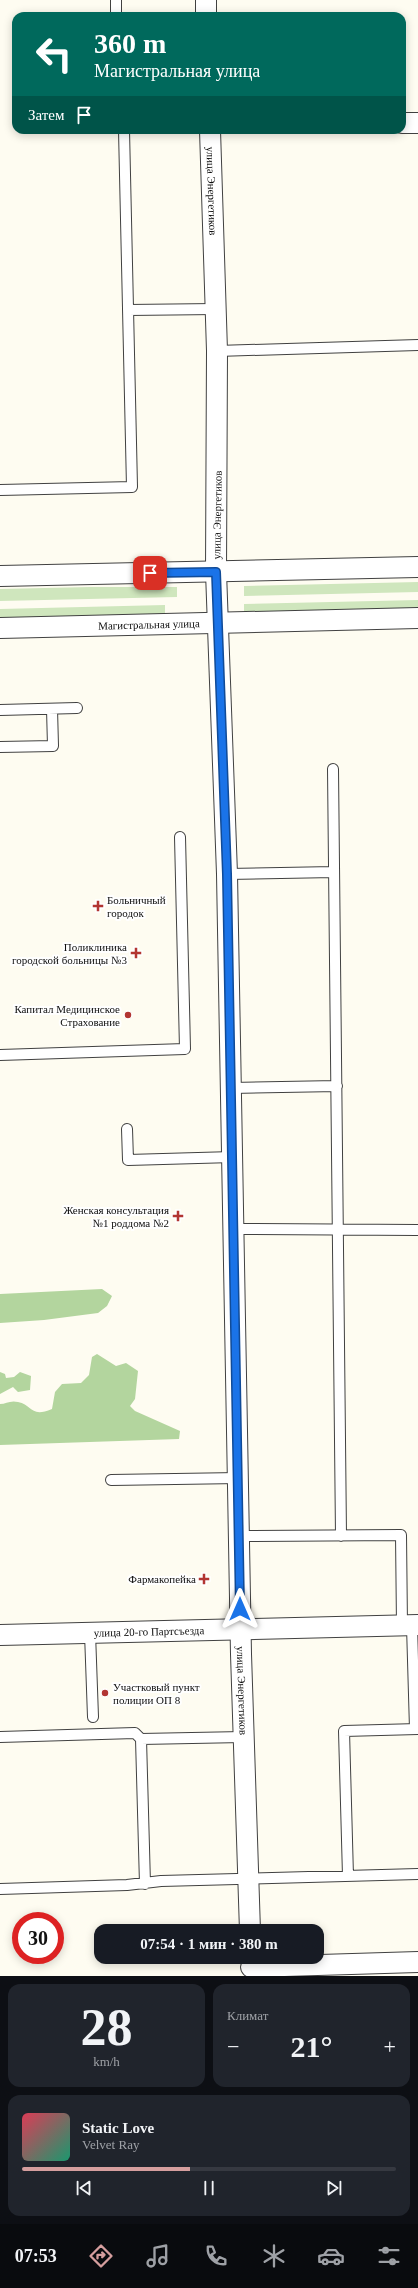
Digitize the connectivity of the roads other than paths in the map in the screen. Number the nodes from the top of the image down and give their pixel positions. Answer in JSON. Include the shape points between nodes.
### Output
{"nodes":[{"id":1,"x":116,"y":0,"type":"edge"},
{"id":2,"x":206,"y":0,"type":"edge"},
{"id":3,"x":116,"y":12,"type":"edge"},
{"id":4,"x":206,"y":12,"type":"edge"},
{"id":5,"x":406,"y":123,"type":"edge"},
{"id":6,"x":418,"y":123,"type":"edge"},
{"id":7,"x":124,"y":134,"type":"edge"},
{"id":8,"x":210,"y":134,"type":"edge"},
{"id":9,"x":216,"y":309,"type":"junction"},
{"id":10,"x":128,"y":310,"type":"junction"},
{"id":11,"x":418,"y":345,"type":"edge"},
{"id":12,"x":217,"y":351,"type":"junction"},
{"id":13,"x":0,"y":490,"type":"edge"},
{"id":14,"x":418,"y":567,"type":"edge"},
{"id":15,"x":216,"y":572,"type":"junction"},
{"id":16,"x":0,"y":576,"type":"edge"},
{"id":17,"x":418,"y":618,"type":"edge"},
{"id":18,"x":218,"y":623,"type":"junction"},
{"id":19,"x":0,"y":628,"type":"edge"},
{"id":20,"x":77,"y":708,"type":"dead end"},
{"id":21,"x":52,"y":709,"type":"junction"},
{"id":22,"x":0,"y":710,"type":"edge"},
{"id":23,"x":0,"y":747,"type":"edge"},
{"id":24,"x":333,"y":769,"type":"dead end"},
{"id":25,"x":180,"y":837,"type":"dead end"},
{"id":26,"x":334,"y":872,"type":"junction"},
{"id":27,"x":227,"y":874,"type":"junction"},
{"id":28,"x":0,"y":1055,"type":"edge"},
{"id":29,"x":337,"y":1086,"type":"junction"},
{"id":30,"x":231,"y":1088,"type":"junction"},
{"id":31,"x":127,"y":1129,"type":"dead end"},
{"id":32,"x":233,"y":1157,"type":"junction"},
{"id":33,"x":337,"y":1229,"type":"junction"},
{"id":34,"x":234,"y":1230,"type":"junction"},
{"id":35,"x":418,"y":1230,"type":"edge"},
{"id":36,"x":239,"y":1478,"type":"junction"},
{"id":37,"x":111,"y":1480,"type":"dead end"},
{"id":38,"x":240,"y":1536,"type":"junction"},
{"id":39,"x":341,"y":1536,"type":"junction"},
{"id":40,"x":411,"y":1625,"type":"edge"},
{"id":41,"x":241,"y":1631,"type":"junction"},
{"id":42,"x":90,"y":1633,"type":"junction"},
{"id":43,"x":0,"y":1635,"type":"edge"},
{"id":44,"x":93,"y":1717,"type":"dead end"},
{"id":45,"x":416,"y":1729,"type":"edge"},
{"id":46,"x":0,"y":1736,"type":"edge"},
{"id":47,"x":243,"y":1737,"type":"junction"},
{"id":48,"x":140,"y":1739,"type":"junction"},
{"id":49,"x":418,"y":1874,"type":"edge"},
{"id":50,"x":348,"y":1876,"type":"junction"},
{"id":51,"x":249,"y":1879,"type":"junction"},
{"id":52,"x":145,"y":1884,"type":"junction"},
{"id":53,"x":0,"y":1889,"type":"edge"},
{"id":54,"x":250,"y":1924,"type":"edge"},
{"id":55,"x":418,"y":1962,"type":"edge"},
{"id":56,"x":251,"y":1967,"type":"edge"},
{"id":57,"x":357,"y":1970,"type":"edge"}],
"edges":[{"from":1,"to":3,"type":"lane"},
{"from":2,"to":4,"type":"street"},
{"from":5,"to":6,"type":"street"},
{"from":7,"to":10,"type":"lane"},
{"from":8,"to":9,"type":"street","name":"улица Энергетиков"},
{"from":9,"to":10,"type":"lane"},
{"from":9,"to":12,"type":"street","name":"улица Энергетиков"},
{"from":10,"to":13,"type":"lane","via":[[132,487]]},
{"from":11,"to":12,"type":"lane"},
{"from":12,"to":15,"type":"street","name":"улица Энергетиков"},
{"from":14,"to":15,"type":"street"},
{"from":15,"to":16,"type":"street"},
{"from":15,"to":18,"type":"street","name":"улица Энергетиков"},
{"from":17,"to":18,"type":"street","name":"Магистральная улица"},
{"from":18,"to":19,"type":"street","name":"Магистральная улица"},
{"from":18,"to":27,"type":"street","name":"улица Энергетиков"},
{"from":20,"to":21,"type":"lane"},
{"from":21,"to":22,"type":"lane"},
{"from":21,"to":23,"type":"lane","via":[[52,746]]},
{"from":24,"to":26,"type":"lane"},
{"from":25,"to":28,"type":"lane","via":[[185,1049]]},
{"from":26,"to":27,"type":"lane"},
{"from":26,"to":29,"type":"lane"},
{"from":27,"to":30,"type":"street","name":"улица Энергетиков"},
{"from":29,"to":30,"type":"lane"},
{"from":29,"to":33,"type":"lane"},
{"from":30,"to":32,"type":"street","name":"улица Энергетиков"},
{"from":31,"to":32,"type":"lane","via":[[128,1160]]},
{"from":32,"to":34,"type":"street","name":"улица Энергетиков"},
{"from":33,"to":34,"type":"lane"},
{"from":33,"to":35,"type":"lane"},
{"from":33,"to":39,"type":"lane"},
{"from":34,"to":36,"type":"street","name":"улица Энергетиков"},
{"from":36,"to":37,"type":"lane"},
{"from":36,"to":38,"type":"street","name":"улица Энергетиков"},
{"from":38,"to":39,"type":"lane"},
{"from":38,"to":41,"type":"street","name":"улица Энергетиков"},
{"from":39,"to":40,"type":"lane","via":[[401,1535]]},
{"from":40,"to":41,"type":"street","name":"улица 20-го Партсъезда"},
{"from":40,"to":45,"type":"lane"},
{"from":41,"to":42,"type":"street","name":"улица 20-го Партсъезда"},
{"from":41,"to":47,"type":"street","name":"улица Энергетиков"},
{"from":42,"to":43,"type":"street","name":"улица 20-го Партсъезда"},
{"from":42,"to":44,"type":"lane"},
{"from":45,"to":50,"type":"lane","via":[[344,1731]]},
{"from":46,"to":48,"type":"lane","via":[[135,1733]]},
{"from":47,"to":48,"type":"lane"},
{"from":47,"to":51,"type":"street","name":"улица Энергетиков"},
{"from":48,"to":52,"type":"lane"},
{"from":49,"to":50,"type":"lane"},
{"from":50,"to":51,"type":"lane"},
{"from":51,"to":52,"type":"lane"},
{"from":51,"to":54,"type":"street","name":"улица Энергетиков"},
{"from":52,"to":53,"type":"lane"},
{"from":55,"to":57,"type":"street"},
{"from":56,"to":57,"type":"street"}]}
